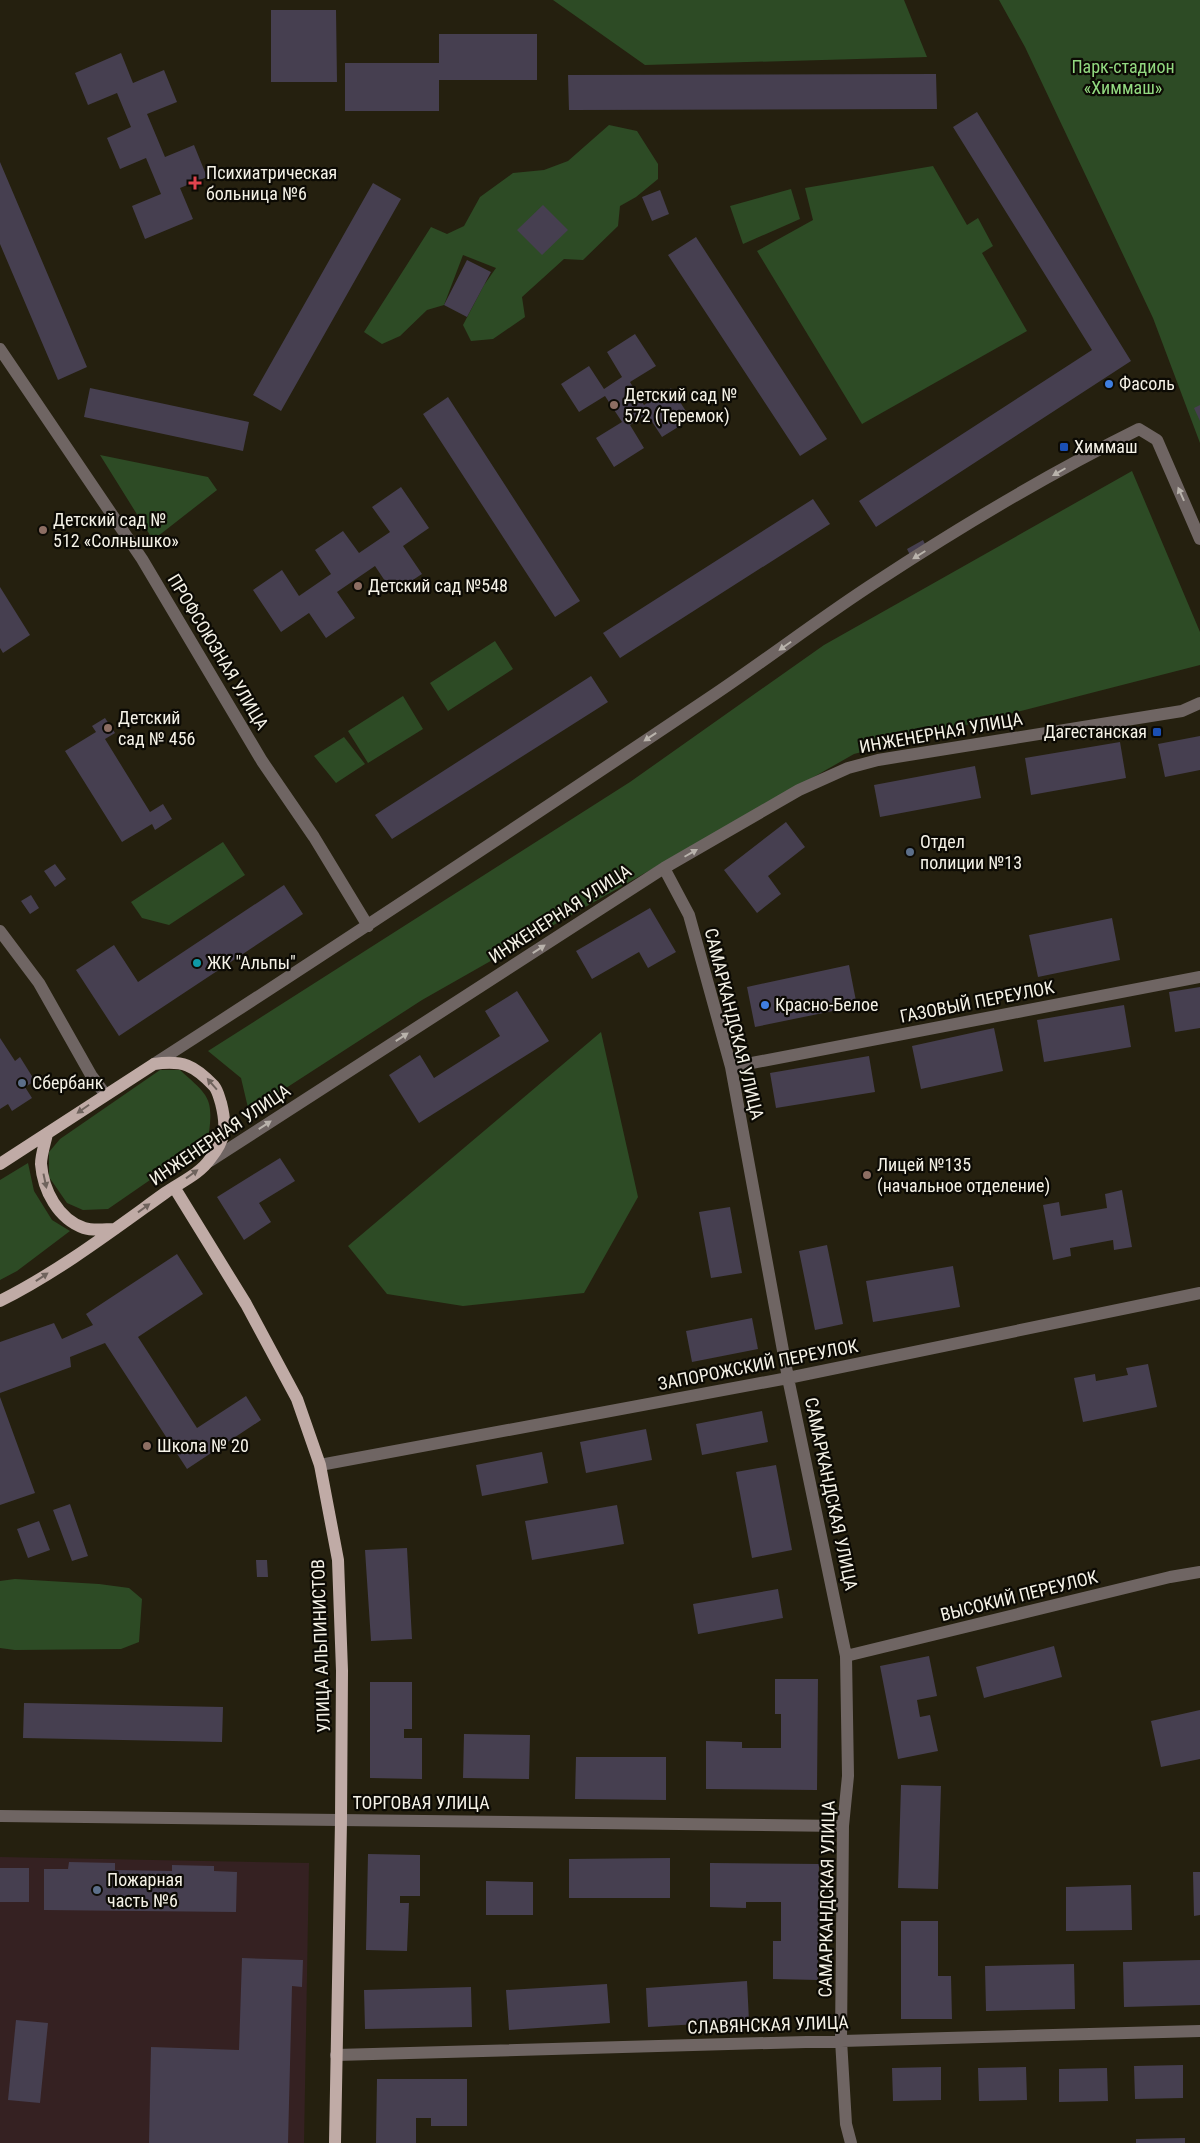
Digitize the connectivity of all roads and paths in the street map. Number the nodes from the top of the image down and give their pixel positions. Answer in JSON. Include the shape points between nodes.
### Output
{"nodes":[{"id":1,"x":0,"y":349,"type":"edge"},
{"id":2,"x":1200,"y":539,"type":"edge"},
{"id":3,"x":1200,"y":703,"type":"edge"},
{"id":4,"x":664,"y":868,"type":"junction"},
{"id":5,"x":368,"y":926,"type":"junction"},
{"id":6,"x":0,"y":931,"type":"edge"},
{"id":7,"x":1200,"y":977,"type":"edge"},
{"id":8,"x":154,"y":1064,"type":"junction"},
{"id":9,"x":731,"y":1067,"type":"junction"},
{"id":10,"x":105,"y":1094,"type":"junction"},
{"id":11,"x":47,"y":1134,"type":"junction"},
{"id":12,"x":210,"y":1161,"type":"junction"},
{"id":13,"x":0,"y":1164,"type":"edge"},
{"id":14,"x":174,"y":1187,"type":"junction"},
{"id":15,"x":115,"y":1229,"type":"junction"},
{"id":16,"x":1200,"y":1293,"type":"edge"},
{"id":17,"x":0,"y":1301,"type":"edge"},
{"id":18,"x":788,"y":1378,"type":"junction"},
{"id":19,"x":320,"y":1465,"type":"junction"},
{"id":20,"x":1200,"y":1572,"type":"edge"},
{"id":21,"x":846,"y":1656,"type":"junction"},
{"id":22,"x":0,"y":1816,"type":"edge"},
{"id":23,"x":341,"y":1821,"type":"junction"},
{"id":24,"x":843,"y":1826,"type":"junction"},
{"id":25,"x":1200,"y":2031,"type":"edge"},
{"id":26,"x":841,"y":2040,"type":"junction"},
{"id":27,"x":336,"y":2055,"type":"junction"},
{"id":28,"x":334,"y":2143,"type":"edge"},
{"id":29,"x":852,"y":2143,"type":"edge"}],
"edges":[{"from":1,"to":5,"type":"street","name":"ПРОФСОЮЗНАЯ УЛИЦА","via":[[142,559],[262,761],[314,837]]},
{"from":2,"to":5,"type":"street","one_way":true,"via":[[1157,440],[1139,429],[978,519],[878,580]]},
{"from":4,"to":3,"type":"street","name":"ИНЖЕНЕРНАЯ УЛИЦА","one_way":true,"via":[[799,790],[848,768],[878,760],[1182,711]]},
{"from":4,"to":9,"type":"street","name":"САМАРКАНДСКАЯ УЛИЦА","via":[[689,915]]},
{"from":12,"to":4,"type":"street","name":"ИНЖЕНЕРНАЯ УЛИЦА","one_way":true},
{"from":5,"to":8,"type":"street"},
{"from":6,"to":10,"type":"street","via":[[39,983]]},
{"from":7,"to":9,"type":"street","name":"ГАЗОВЫЙ ПЕРЕУЛОК"},
{"from":8,"to":10,"type":"main road"},
{"from":12,"to":8,"type":"main road","one_way":true,"via":[[223,1139],[226,1122],[217,1090],[190,1065],[173,1062]]},
{"from":9,"to":18,"type":"street","name":"САМАРКАНДСКАЯ УЛИЦА"},
{"from":10,"to":11,"type":"main road","one_way":true},
{"from":11,"to":13,"type":"main road"},
{"from":11,"to":15,"type":"main road","one_way":true,"via":[[41,1163],[46,1190],[52,1200],[67,1220],[86,1228]]},
{"from":14,"to":12,"type":"main road","name":"ИНЖЕНЕРНАЯ УЛИЦА","one_way":true},
{"from":15,"to":14,"type":"main road","name":"ИНЖЕНЕРНАЯ УЛИЦА","one_way":true},
{"from":14,"to":19,"type":"main road","name":"УЛИЦА АЛЬПИНИСТОВ","via":[[246,1304],[298,1399]]},
{"from":17,"to":15,"type":"main road","name":"ИНЖЕНЕРНАЯ УЛИЦА","one_way":true},
{"from":16,"to":18,"type":"street","name":"ЗАПОРОЖСКИЙ ПЕРЕУЛОК"},
{"from":18,"to":19,"type":"street","name":"ЗАПОРОЖСКИЙ ПЕРЕУЛОК"},
{"from":18,"to":21,"type":"street","name":"САМАРКАНДСКАЯ УЛИЦА"},
{"from":19,"to":23,"type":"main road","name":"УЛИЦА АЛЬПИНИСТОВ","via":[[338,1560],[342,1671]]},
{"from":20,"to":21,"type":"street","name":"ВЫСОКИЙ ПЕРЕУЛОК"},
{"from":21,"to":24,"type":"street","name":"САМАРКАНДСКАЯ УЛИЦА","via":[[848,1776]]},
{"from":22,"to":23,"type":"street","name":"ТОРГОВАЯ УЛИЦА"},
{"from":23,"to":24,"type":"street","name":"ТОРГОВАЯ УЛИЦА"},
{"from":23,"to":27,"type":"main road","name":"УЛИЦА АЛЬПИНИСТОВ"},
{"from":24,"to":26,"type":"street","name":"САМАРКАНДСКАЯ УЛИЦА"},
{"from":25,"to":26,"type":"street","name":"СЛАВЯНСКАЯ УЛИЦА"},
{"from":26,"to":27,"type":"street","name":"СЛАВЯНСКАЯ УЛИЦА"},
{"from":26,"to":29,"type":"street","name":"САМАРКАНДСКАЯ УЛИЦА","via":[[846,2124]]},
{"from":27,"to":28,"type":"main road","name":"УЛИЦА АЛЬПИНИСТОВ"}]}
